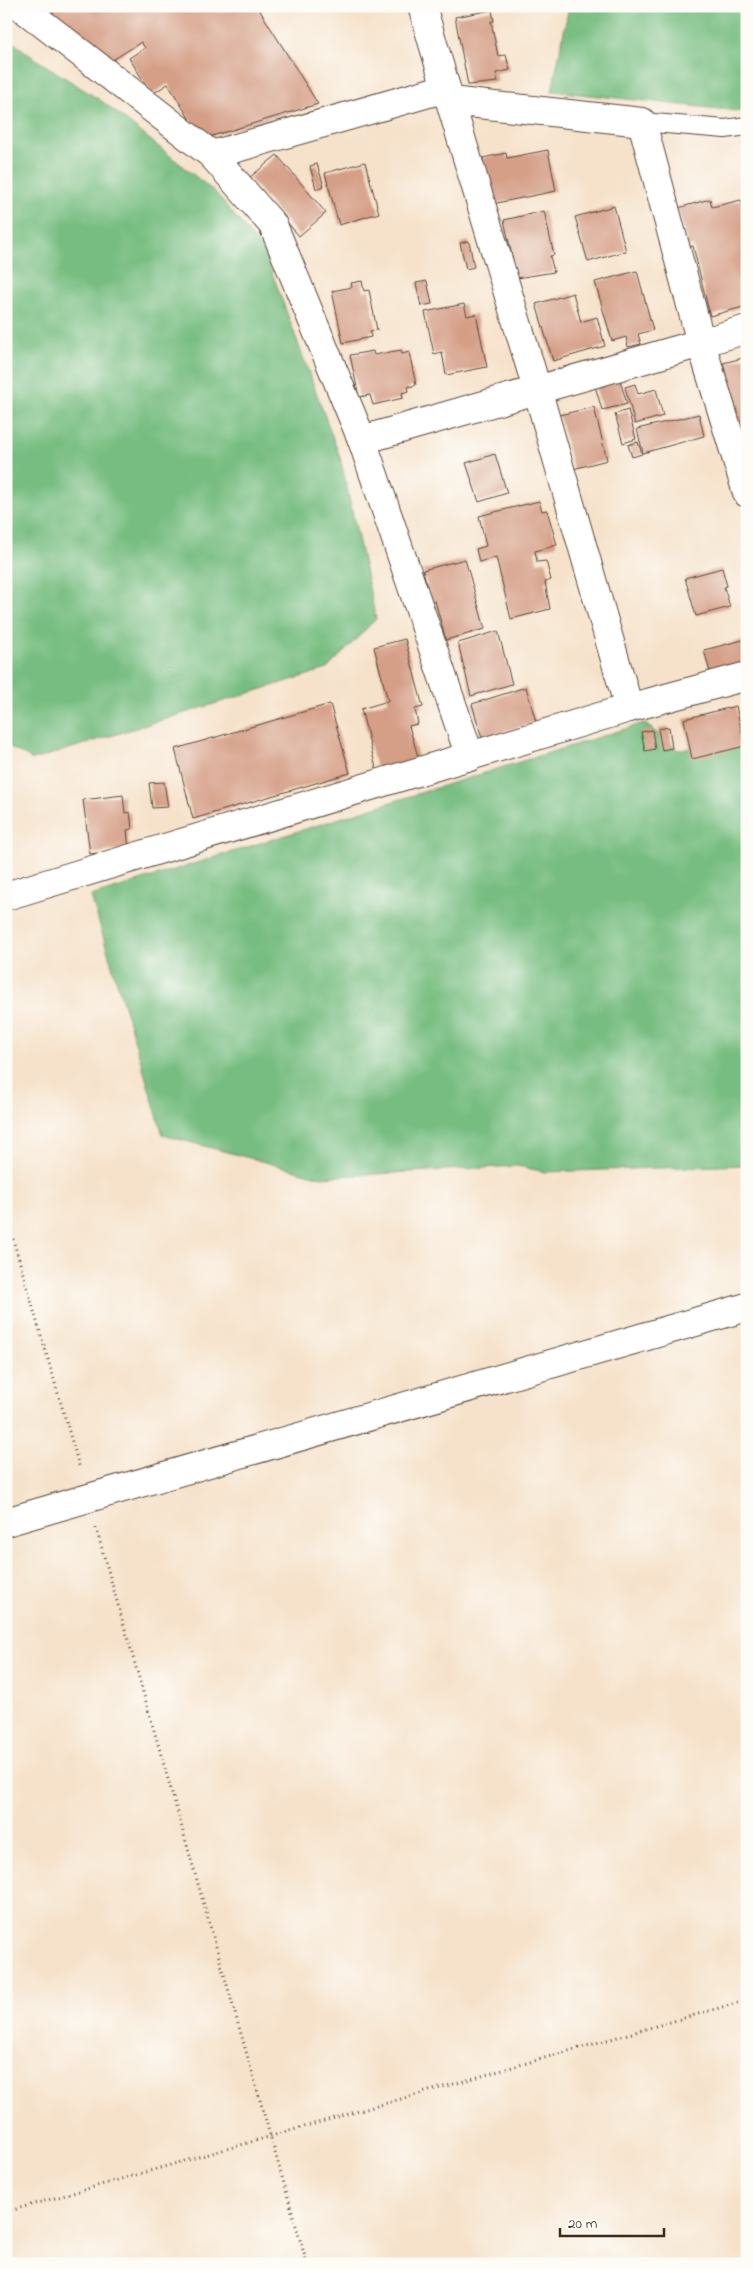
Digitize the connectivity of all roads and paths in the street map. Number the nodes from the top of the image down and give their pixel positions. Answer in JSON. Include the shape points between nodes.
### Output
{"nodes":[{"id":1,"x":20,"y":6,"type":"edge"},
{"id":2,"x":422,"y":6,"type":"edge"},
{"id":3,"x":448,"y":94,"type":"junction"},
{"id":4,"x":642,"y":122,"type":"junction"},
{"id":5,"x":747,"y":126,"type":"edge"},
{"id":6,"x":212,"y":155,"type":"junction"},
{"id":7,"x":747,"y":329,"type":"edge"},
{"id":8,"x":701,"y":343,"type":"junction"},
{"id":9,"x":537,"y":389,"type":"junction"},
{"id":10,"x":362,"y":440,"type":"junction"},
{"id":11,"x":747,"y":493,"type":"edge"},
{"id":12,"x":747,"y":676,"type":"edge"},
{"id":13,"x":629,"y":708,"type":"junction"},
{"id":14,"x":470,"y":757,"type":"junction"},
{"id":15,"x":6,"y":896,"type":"edge"},
{"id":16,"x":6,"y":1215,"type":"edge"},
{"id":17,"x":747,"y":1308,"type":"edge"},
{"id":18,"x":88,"y":1498,"type":"junction"},
{"id":19,"x":6,"y":1522,"type":"edge"},
{"id":20,"x":747,"y":2000,"type":"edge"},
{"id":21,"x":270,"y":2137,"type":"junction"},
{"id":22,"x":6,"y":2212,"type":"edge"},
{"id":23,"x":307,"y":2264,"type":"edge"}],
"edges":[{"from":1,"to":6,"type":"street"},
{"from":2,"to":3,"type":"street"},
{"from":3,"to":4,"type":"street"},
{"from":3,"to":6,"type":"street"},
{"from":3,"to":9,"type":"street"},
{"from":4,"to":5,"type":"lane","via":[[725,129]]},
{"from":4,"to":8,"type":"street"},
{"from":6,"to":10,"type":"street","via":[[274,225]]},
{"from":7,"to":8,"type":"street"},
{"from":8,"to":9,"type":"street"},
{"from":8,"to":11,"type":"street"},
{"from":9,"to":10,"type":"street"},
{"from":9,"to":13,"type":"street"},
{"from":10,"to":14,"type":"street"},
{"from":12,"to":13,"type":"street"},
{"from":13,"to":14,"type":"street"},
{"from":14,"to":15,"type":"street"},
{"from":16,"to":18,"type":"path"},
{"from":17,"to":18,"type":"street"},
{"from":18,"to":19,"type":"street"},
{"from":18,"to":21,"type":"path"},
{"from":20,"to":21,"type":"path"},
{"from":21,"to":22,"type":"path"},
{"from":21,"to":23,"type":"path"}]}
